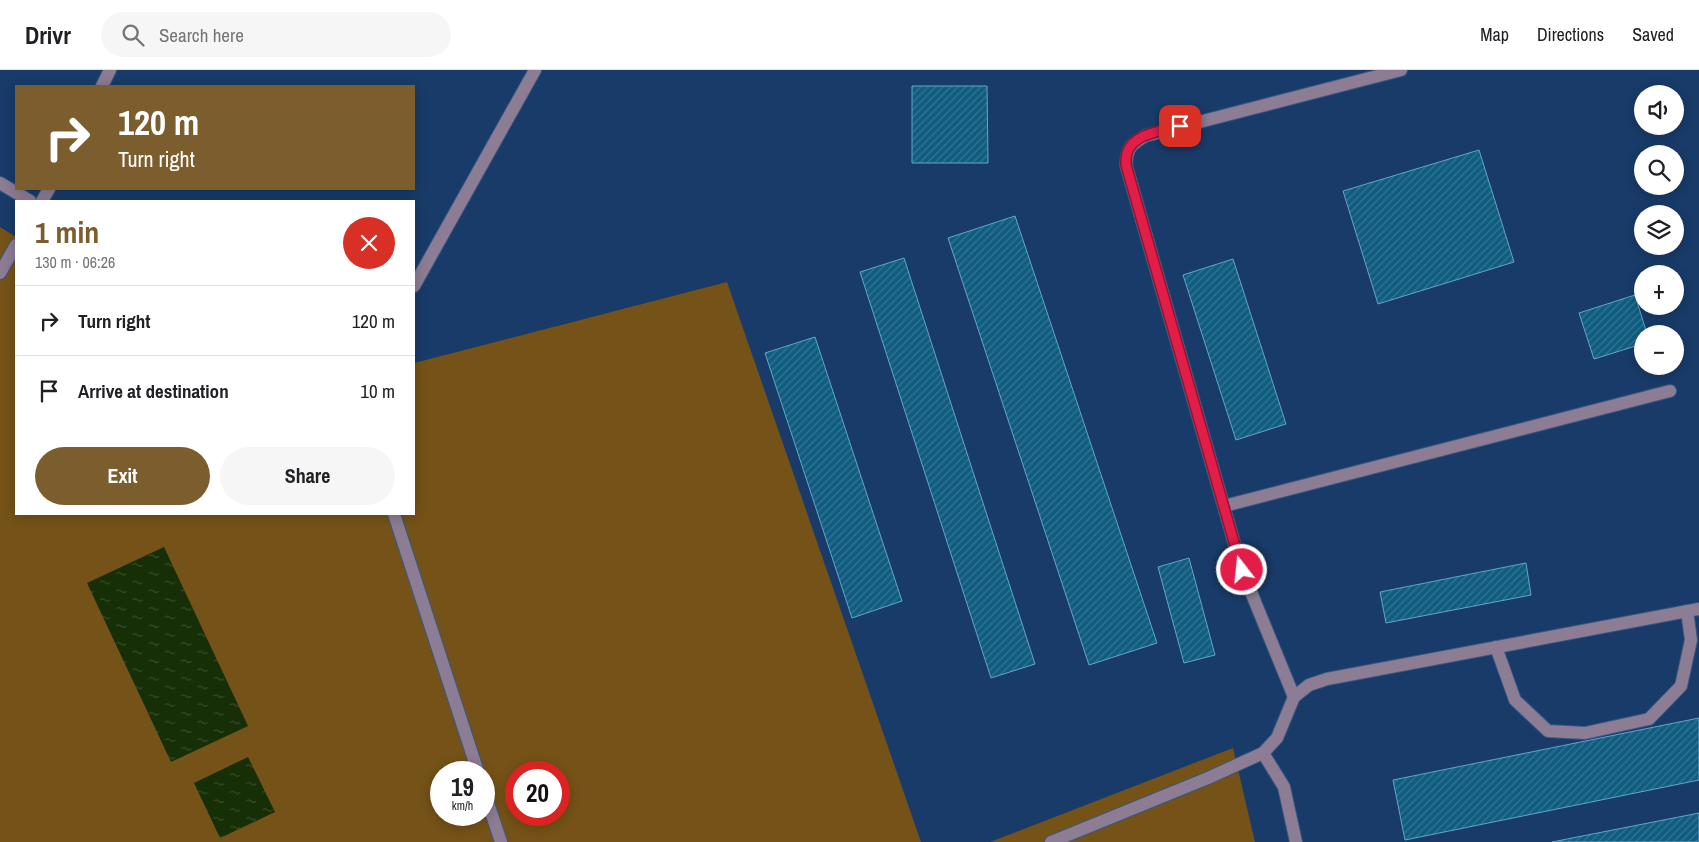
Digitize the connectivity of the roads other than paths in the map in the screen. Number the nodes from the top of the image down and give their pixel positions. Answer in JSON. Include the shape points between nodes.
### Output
{"nodes":[{"id":1,"x":110,"y":70,"type":"edge"},
{"id":2,"x":535,"y":70,"type":"edge"},
{"id":3,"x":1401,"y":70,"type":"edge"},
{"id":4,"x":102,"y":85,"type":"edge"},
{"id":5,"x":0,"y":183,"type":"edge"},
{"id":6,"x":28,"y":200,"type":"edge"},
{"id":7,"x":15,"y":247,"type":"edge"},
{"id":8,"x":0,"y":273,"type":"edge"},
{"id":9,"x":415,"y":284,"type":"edge"},
{"id":10,"x":1670,"y":391,"type":"dead end"},
{"id":11,"x":1224,"y":506,"type":"junction"},
{"id":12,"x":394,"y":515,"type":"edge"},
{"id":13,"x":1693,"y":610,"type":"edge"},
{"id":14,"x":1496,"y":647,"type":"junction"},
{"id":15,"x":1294,"y":697,"type":"junction"},
{"id":16,"x":1263,"y":753,"type":"junction"},
{"id":17,"x":474,"y":761,"type":"edge"},
{"id":18,"x":495,"y":824,"type":"edge"},
{"id":19,"x":501,"y":842,"type":"edge"},
{"id":20,"x":1051,"y":842,"type":"edge"},
{"id":21,"x":1296,"y":842,"type":"edge"}],
"edges":[{"from":1,"to":4,"type":"lane"},
{"from":2,"to":9,"type":"lane"},
{"from":3,"to":11,"type":"lane","via":[[1145,136],[1132,144],[1127,153],[1126,165]]},
{"from":5,"to":6,"type":"lane"},
{"from":7,"to":8,"type":"lane"},
{"from":10,"to":11,"type":"lane"},
{"from":11,"to":15,"type":"lane","via":[[1242,570]]},
{"from":12,"to":17,"type":"lane"},
{"from":13,"to":14,"type":"lane"},
{"from":13,"to":14,"type":"lane","via":[[1691,640],[1681,686],[1649,719],[1585,733],[1548,731],[1515,700]]},
{"from":14,"to":15,"type":"lane","via":[[1327,679],[1308,685]]},
{"from":15,"to":16,"type":"lane","via":[[1277,738]]},
{"from":16,"to":20,"type":"lane"},
{"from":16,"to":21,"type":"lane","via":[[1284,787]]},
{"from":18,"to":19,"type":"lane"}]}
